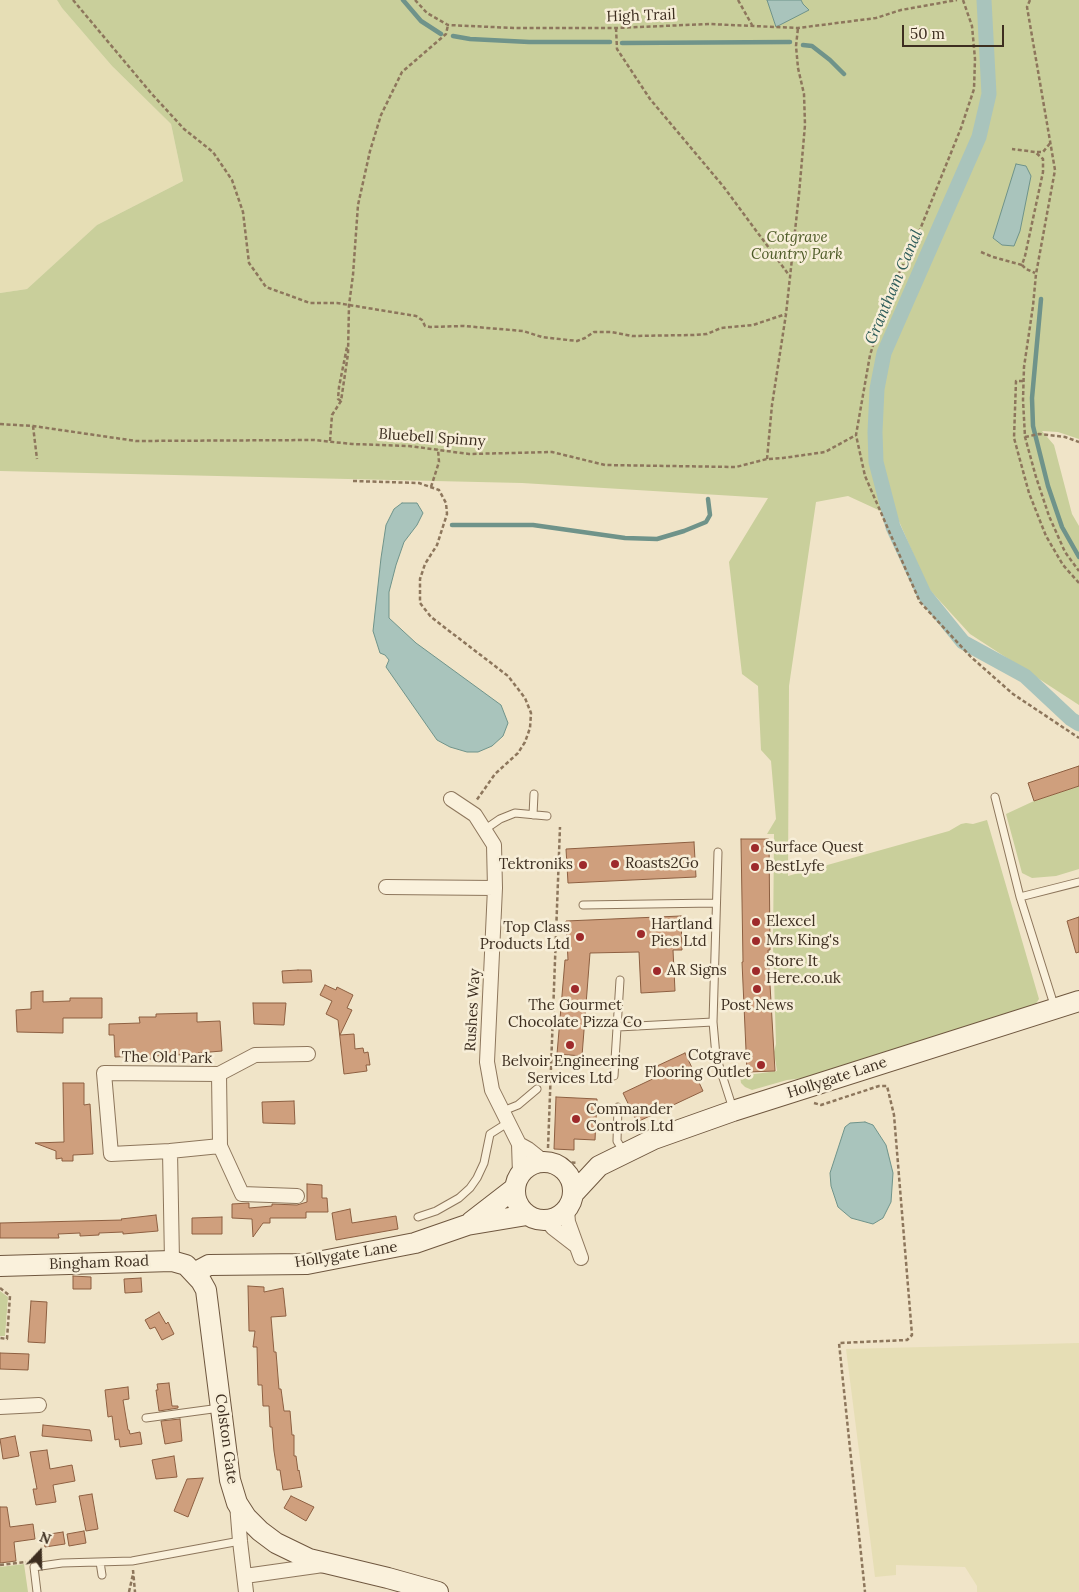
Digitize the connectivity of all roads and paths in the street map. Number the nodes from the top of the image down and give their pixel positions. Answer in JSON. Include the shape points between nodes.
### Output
{"nodes":[{"id":1,"x":73,"y":0,"type":"edge"},
{"id":2,"x":415,"y":0,"type":"edge"},
{"id":3,"x":738,"y":0,"type":"edge"},
{"id":4,"x":957,"y":0,"type":"edge"},
{"id":5,"x":963,"y":0,"type":"edge"},
{"id":6,"x":1030,"y":0,"type":"edge"},
{"id":7,"x":448,"y":25,"type":"junction"},
{"id":8,"x":752,"y":26,"type":"junction"},
{"id":9,"x":616,"y":28,"type":"junction"},
{"id":10,"x":798,"y":28,"type":"junction"},
{"id":11,"x":1052,"y":142,"type":"junction"},
{"id":12,"x":1012,"y":149,"type":"dead end"},
{"id":13,"x":1035,"y":152,"type":"junction"},
{"id":14,"x":981,"y":252,"type":"dead end"},
{"id":15,"x":1022,"y":265,"type":"junction"},
{"id":16,"x":1036,"y":274,"type":"junction"},
{"id":17,"x":790,"y":276,"type":"junction"},
{"id":18,"x":349,"y":305,"type":"junction"},
{"id":19,"x":786,"y":314,"type":"junction"},
{"id":20,"x":1023,"y":381,"type":"junction"},
{"id":21,"x":0,"y":424,"type":"edge"},
{"id":22,"x":33,"y":426,"type":"junction"},
{"id":23,"x":856,"y":435,"type":"junction"},
{"id":24,"x":1024,"y":437,"type":"junction"},
{"id":25,"x":330,"y":442,"type":"junction"},
{"id":26,"x":1079,"y":442,"type":"edge"},
{"id":27,"x":438,"y":449,"type":"junction"},
{"id":28,"x":37,"y":459,"type":"dead end"},
{"id":29,"x":766,"y":459,"type":"junction"},
{"id":30,"x":353,"y":481,"type":"dead end"},
{"id":31,"x":431,"y":487,"type":"junction"},
{"id":32,"x":1079,"y":571,"type":"edge"},
{"id":33,"x":1079,"y":583,"type":"edge"},
{"id":34,"x":1079,"y":738,"type":"edge"},
{"id":35,"x":534,"y":794,"type":"dead end"},
{"id":36,"x":995,"y":797,"type":"dead end"},
{"id":37,"x":451,"y":799,"type":"dead end"},
{"id":38,"x":473,"y":804,"type":"dead end"},
{"id":39,"x":533,"y":814,"type":"junction"},
{"id":40,"x":547,"y":816,"type":"dead end"},
{"id":41,"x":560,"y":828,"type":"dead end"},
{"id":42,"x":484,"y":830,"type":"junction"},
{"id":43,"x":718,"y":852,"type":"dead end"},
{"id":44,"x":1079,"y":882,"type":"edge"},
{"id":45,"x":386,"y":887,"type":"dead end"},
{"id":46,"x":495,"y":888,"type":"junction"},
{"id":47,"x":1020,"y":897,"type":"junction"},
{"id":48,"x":715,"y":903,"type":"junction"},
{"id":49,"x":583,"y":904,"type":"dead end"},
{"id":50,"x":620,"y":980,"type":"dead end"},
{"id":51,"x":1079,"y":1001,"type":"edge"},
{"id":52,"x":1056,"y":1009,"type":"junction"},
{"id":53,"x":713,"y":1022,"type":"junction"},
{"id":54,"x":618,"y":1026,"type":"junction"},
{"id":55,"x":308,"y":1054,"type":"dead end"},
{"id":56,"x":219,"y":1074,"type":"junction"},
{"id":57,"x":614,"y":1076,"type":"dead end"},
{"id":58,"x":806,"y":1088,"type":"junction"},
{"id":59,"x":537,"y":1089,"type":"dead end"},
{"id":60,"x":618,"y":1107,"type":"dead end"},
{"id":61,"x":733,"y":1111,"type":"junction"},
{"id":62,"x":506,"y":1116,"type":"junction"},
{"id":63,"x":519,"y":1144,"type":"junction"},
{"id":64,"x":220,"y":1146,"type":"junction"},
{"id":65,"x":170,"y":1151,"type":"junction"},
{"id":66,"x":625,"y":1153,"type":"junction"},
{"id":67,"x":551,"y":1159,"type":"junction"},
{"id":68,"x":598,"y":1166,"type":"junction"},
{"id":69,"x":517,"y":1181,"type":"junction"},
{"id":70,"x":297,"y":1196,"type":"dead end"},
{"id":71,"x":570,"y":1201,"type":"junction"},
{"id":72,"x":418,"y":1217,"type":"dead end"},
{"id":73,"x":536,"y":1217,"type":"junction"},
{"id":74,"x":467,"y":1225,"type":"junction"},
{"id":75,"x":172,"y":1261,"type":"junction"},
{"id":76,"x":0,"y":1266,"type":"edge"},
{"id":77,"x":194,"y":1273,"type":"junction"},
{"id":78,"x":0,"y":1288,"type":"edge"},
{"id":79,"x":0,"y":1338,"type":"edge"},
{"id":80,"x":39,"y":1405,"type":"dead end"},
{"id":81,"x":0,"y":1407,"type":"edge"},
{"id":82,"x":221,"y":1408,"type":"junction"},
{"id":83,"x":146,"y":1418,"type":"dead end"},
{"id":84,"x":237,"y":1504,"type":"junction"},
{"id":85,"x":240,"y":1541,"type":"junction"},
{"id":86,"x":132,"y":1561,"type":"junction"},
{"id":87,"x":100,"y":1562,"type":"junction"},
{"id":88,"x":326,"y":1564,"type":"junction"},
{"id":89,"x":0,"y":1565,"type":"edge"},
{"id":90,"x":34,"y":1567,"type":"junction"},
{"id":91,"x":133,"y":1572,"type":"junction"},
{"id":92,"x":102,"y":1576,"type":"dead end"},
{"id":93,"x":245,"y":1576,"type":"junction"},
{"id":94,"x":37,"y":1592,"type":"edge"},
{"id":95,"x":129,"y":1592,"type":"edge"},
{"id":96,"x":135,"y":1592,"type":"edge"},
{"id":97,"x":246,"y":1592,"type":"edge"},
{"id":98,"x":438,"y":1592,"type":"edge"},
{"id":99,"x":865,"y":1592,"type":"edge"}],
"edges":[{"from":1,"to":18,"type":"path","via":[[151,94],[218,159],[232,180],[243,212],[249,263],[266,287],[310,303]]},
{"from":2,"to":7,"type":"path","name":"High Trail","via":[[427,13]]},
{"from":3,"to":8,"type":"path"},
{"from":4,"to":10,"type":"path","name":"High Trail","via":[[876,18]]},
{"from":5,"to":23,"type":"path","via":[[972,26],[976,59],[974,89],[919,232],[891,290],[870,354]]},
{"from":6,"to":11,"type":"path","via":[[1027,7]]},
{"from":7,"to":9,"type":"path","name":"High Trail"},
{"from":7,"to":18,"type":"path","via":[[446,34],[402,72],[381,115],[358,205]]},
{"from":8,"to":9,"type":"path","name":"High Trail","via":[[709,24]]},
{"from":8,"to":10,"type":"path","name":"High Trail"},
{"from":9,"to":17,"type":"path","via":[[618,49],[650,99],[723,186]]},
{"from":10,"to":17,"type":"path","via":[[796,46],[804,94],[805,125]]},
{"from":11,"to":13,"type":"path","via":[[1043,152]]},
{"from":11,"to":16,"type":"path","via":[[1055,170]]},
{"from":12,"to":13,"type":"path"},
{"from":13,"to":15,"type":"path","via":[[1043,159],[1044,172]]},
{"from":14,"to":15,"type":"path"},
{"from":15,"to":16,"type":"path"},
{"from":16,"to":20,"type":"path"},
{"from":17,"to":19,"type":"path"},
{"from":18,"to":19,"type":"path","via":[[416,316],[430,327],[522,331],[577,341],[594,332],[694,336],[721,328],[753,325]]},
{"from":18,"to":25,"type":"path","via":[[349,344],[341,401],[332,415]]},
{"from":19,"to":29,"type":"path"},
{"from":20,"to":24,"type":"path"},
{"from":20,"to":33,"type":"path","via":[[1016,381],[1014,438],[1029,493],[1046,536],[1063,565]]},
{"from":21,"to":22,"type":"path","name":"Bluebell Spinny"},
{"from":22,"to":25,"type":"path","name":"Bluebell Spinny","via":[[136,441]]},
{"from":22,"to":28,"type":"path"},
{"from":23,"to":29,"type":"path","name":"Bluebell Spinny","via":[[825,452]]},
{"from":23,"to":34,"type":"path","via":[[865,476],[920,602],[971,657],[1014,694]]},
{"from":24,"to":26,"type":"path","via":[[1039,434]]},
{"from":24,"to":32,"type":"path","via":[[1053,526],[1065,552]]},
{"from":25,"to":27,"type":"path","name":"Bluebell Spinny"},
{"from":27,"to":29,"type":"path","name":"Bluebell Spinny","via":[[469,454],[552,452],[606,466],[736,467]]},
{"from":27,"to":31,"type":"path","via":[[439,462]]},
{"from":30,"to":31,"type":"path","via":[[419,483]]},
{"from":31,"to":38,"type":"path","via":[[439,490],[446,503],[447,514],[437,545],[420,578],[420,603],[431,617],[508,676],[532,713],[530,728],[518,753],[495,774]]},
{"from":35,"to":39,"type":"lane"},
{"from":36,"to":47,"type":"lane"},
{"from":37,"to":42,"type":"street","name":"Rushes Way","via":[[476,815]]},
{"from":39,"to":40,"type":"lane"},
{"from":39,"to":42,"type":"lane","via":[[515,813]]},
{"from":41,"to":67,"type":"path"},
{"from":42,"to":46,"type":"street","name":"Rushes Way","via":[[494,845]]},
{"from":43,"to":48,"type":"lane"},
{"from":44,"to":47,"type":"lane"},
{"from":45,"to":46,"type":"street"},
{"from":46,"to":62,"type":"street","name":"Rushes Way","via":[[487,1062],[492,1090]]},
{"from":47,"to":52,"type":"lane"},
{"from":48,"to":49,"type":"lane"},
{"from":48,"to":53,"type":"lane"},
{"from":50,"to":54,"type":"lane"},
{"from":51,"to":52,"type":"street","name":"Hollygate Lane"},
{"from":52,"to":58,"type":"street","name":"Hollygate Lane"},
{"from":53,"to":54,"type":"lane"},
{"from":53,"to":61,"type":"lane","via":[[716,1056]]},
{"from":54,"to":57,"type":"lane"},
{"from":55,"to":56,"type":"street","via":[[255,1055]]},
{"from":56,"to":64,"type":"street","name":"The Old Park"},
{"from":56,"to":65,"type":"street","name":"The Old Park","via":[[104,1073],[111,1154]]},
{"from":58,"to":61,"type":"street","name":"Hollygate Lane"},
{"from":58,"to":99,"type":"path","via":[[809,1101],[821,1105],[887,1086],[894,1115],[912,1334],[907,1340],[839,1343]]},
{"from":59,"to":62,"type":"lane"},
{"from":60,"to":66,"type":"lane","via":[[617,1141]]},
{"from":61,"to":66,"type":"street","name":"Hollygate Lane","via":[[654,1139]]},
{"from":62,"to":63,"type":"street","name":"Rushes Way"},
{"from":62,"to":72,"type":"lane","via":[[490,1134],[484,1163],[470,1188],[436,1211]]},
{"from":63,"to":67,"type":"street"},
{"from":63,"to":69,"type":"street"},
{"from":64,"to":65,"type":"street","name":"The Old Park"},
{"from":64,"to":70,"type":"street","via":[[242,1194]]},
{"from":65,"to":75,"type":"street"},
{"from":66,"to":68,"type":"street","name":"Hollygate Lane"},
{"from":67,"to":68,"type":"street","name":"Hollygate Lane"},
{"from":67,"to":69,"type":"street","name":"Hollygate Lane","via":[[532,1164]]},
{"from":67,"to":71,"type":"street","via":[[571,1178]]},
{"from":68,"to":71,"type":"street","name":"Hollygate Lane"},
{"from":69,"to":73,"type":"street","via":[[518,1203]]},
{"from":69,"to":74,"type":"street","name":"Hollygate Lane"},
{"from":71,"to":73,"type":"street","name":"Hollygate Lane","via":[[557,1217]]},
{"from":71,"to":73,"type":"street","via":[[568,1222],[578,1251]]},
{"from":73,"to":74,"type":"street","name":"Hollygate Lane"},
{"from":74,"to":77,"type":"street","name":"Hollygate Lane","via":[[415,1244],[307,1264],[209,1265]]},
{"from":75,"to":76,"type":"street","name":"Bingham Road"},
{"from":75,"to":77,"type":"street","name":"Bingham Road","via":[[186,1265]]},
{"from":77,"to":82,"type":"street","name":"Colston Gate","via":[[206,1290]]},
{"from":78,"to":79,"type":"path","via":[[10,1296],[7,1338]]},
{"from":80,"to":81,"type":"street"},
{"from":82,"to":83,"type":"lane"},
{"from":82,"to":84,"type":"street","name":"Colston Gate","via":[[230,1480]]},
{"from":84,"to":85,"type":"street"},
{"from":84,"to":88,"type":"street","name":"Colston Gate","via":[[253,1524],[276,1543]]},
{"from":85,"to":86,"type":"lane"},
{"from":85,"to":93,"type":"street"},
{"from":86,"to":87,"type":"lane"},
{"from":86,"to":91,"type":"path"},
{"from":87,"to":90,"type":"lane"},
{"from":87,"to":92,"type":"lane"},
{"from":88,"to":93,"type":"street"},
{"from":88,"to":98,"type":"street","name":"Colston Gate"},
{"from":89,"to":90,"type":"path","via":[[25,1562]]},
{"from":90,"to":94,"type":"lane"},
{"from":91,"to":95,"type":"path"},
{"from":91,"to":96,"type":"path"},
{"from":93,"to":97,"type":"street"}]}
